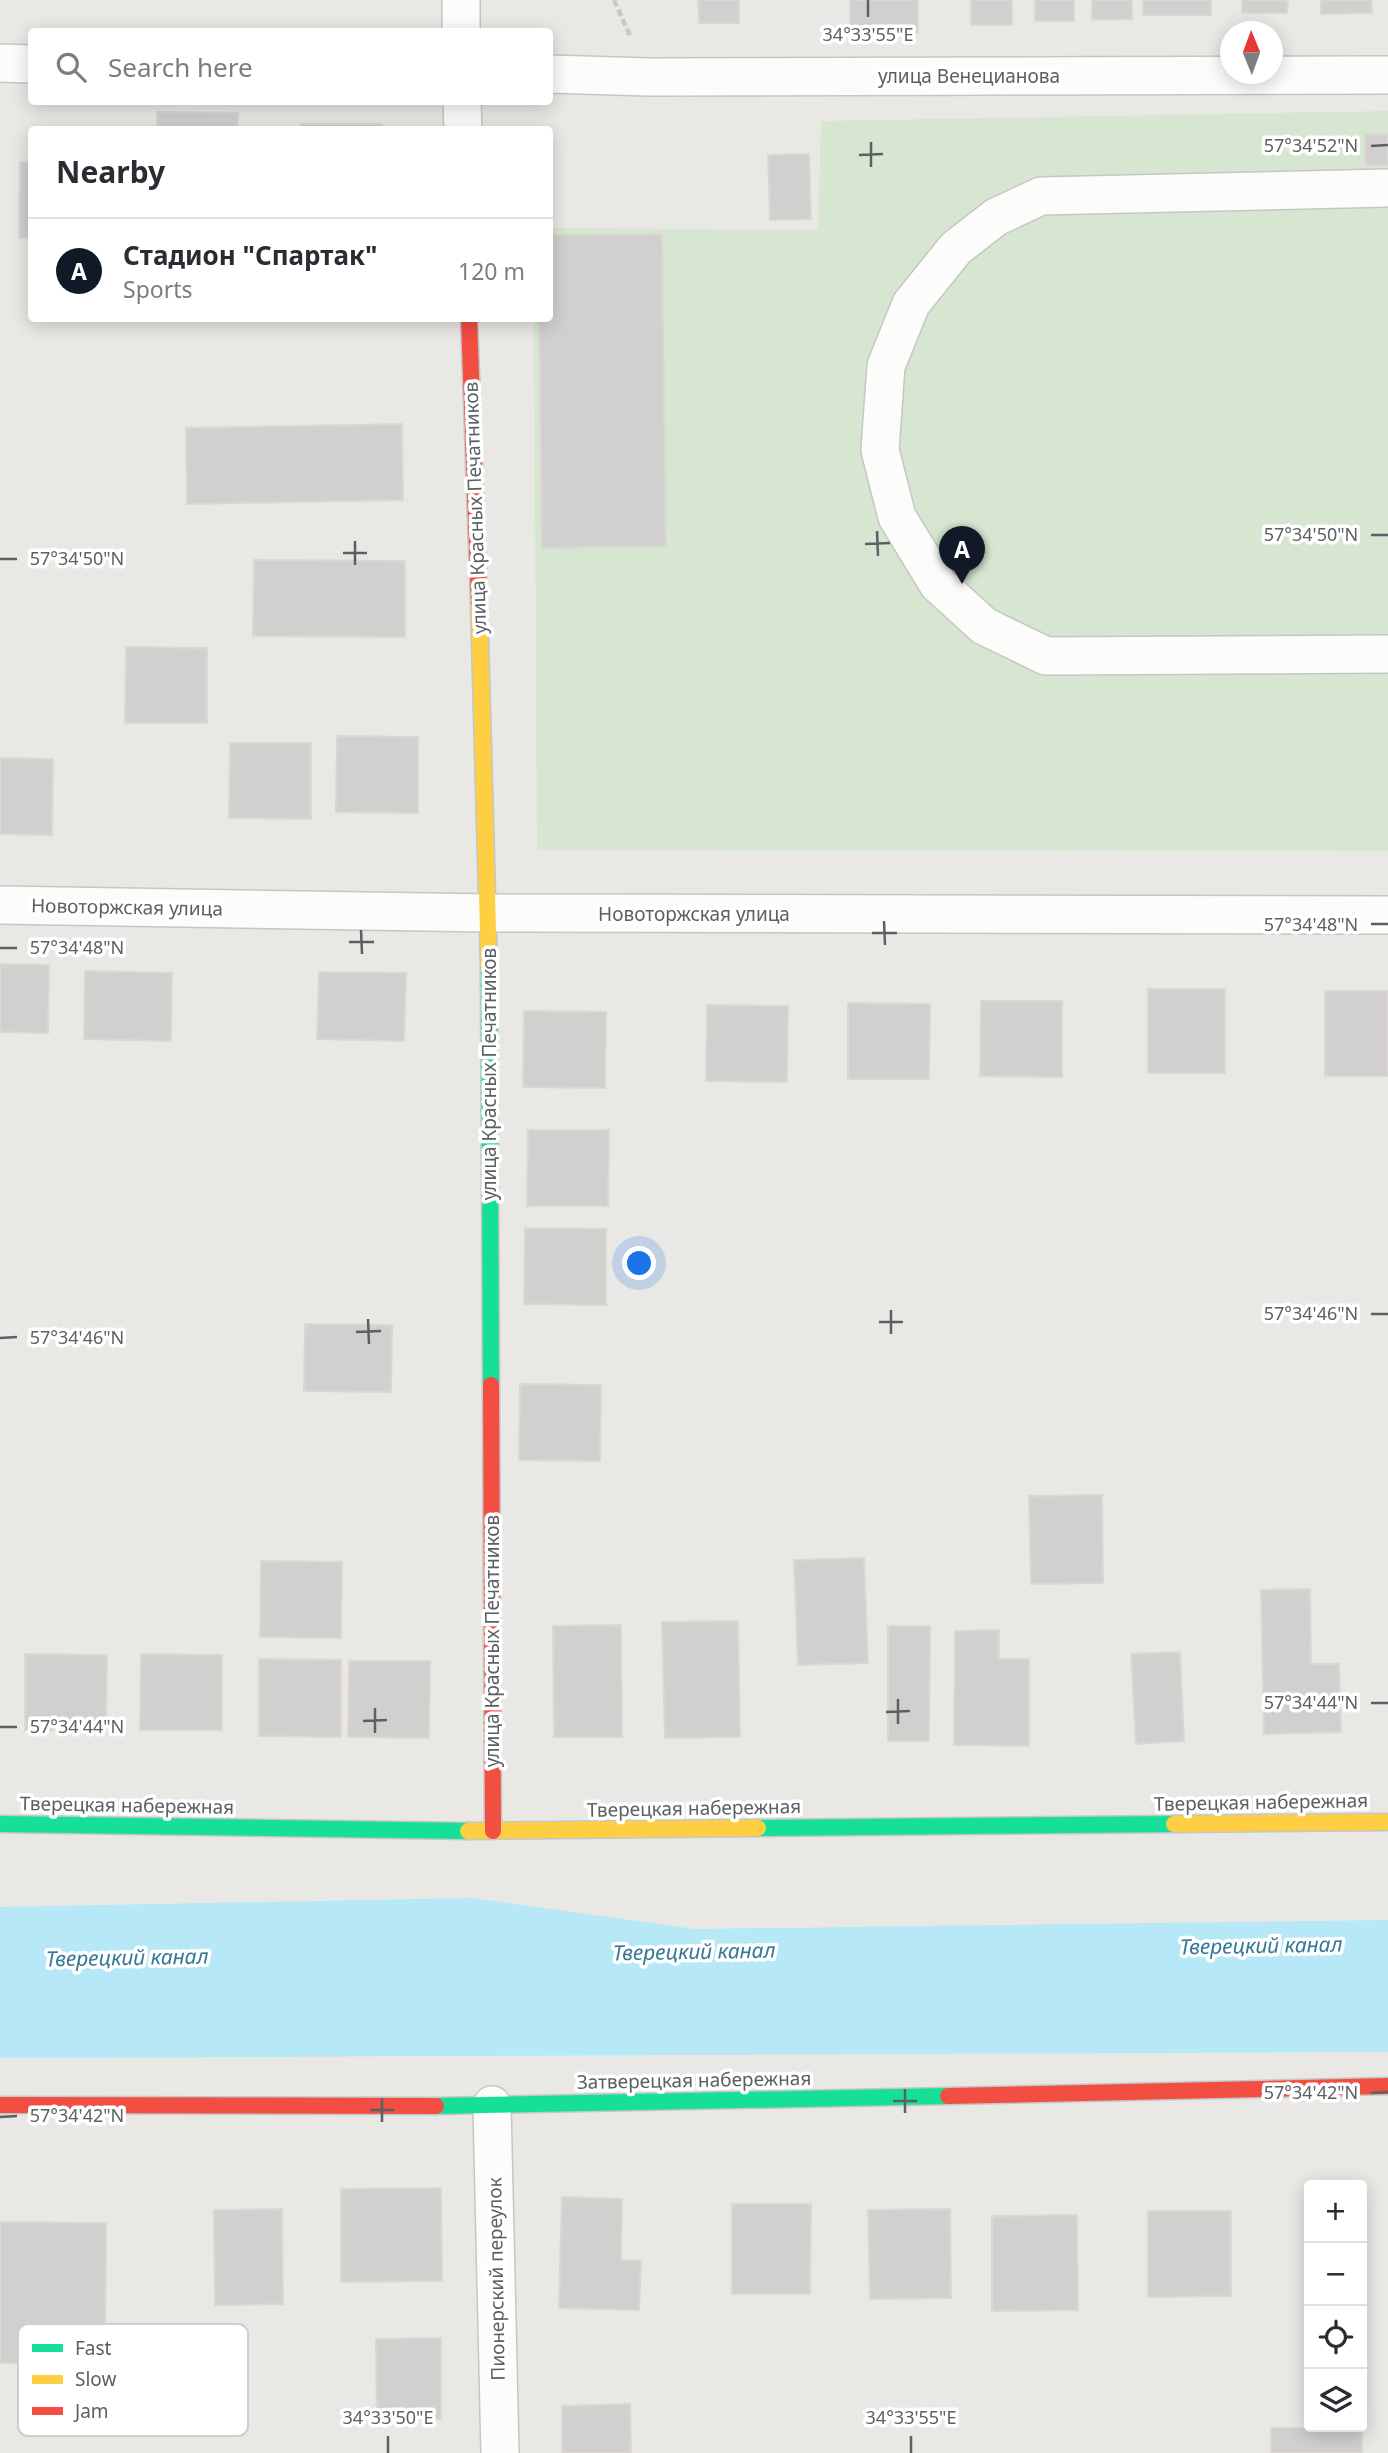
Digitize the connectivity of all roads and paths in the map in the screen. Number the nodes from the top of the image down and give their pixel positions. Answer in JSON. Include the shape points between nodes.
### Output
{"nodes":[{"id":1,"x":461,"y":0,"type":"edge"},
{"id":2,"x":461,"y":28,"type":"edge"},
{"id":3,"x":0,"y":63,"type":"edge"},
{"id":4,"x":28,"y":64,"type":"edge"},
{"id":5,"x":553,"y":74,"type":"edge"},
{"id":6,"x":1388,"y":75,"type":"edge"},
{"id":7,"x":462,"y":105,"type":"edge"},
{"id":8,"x":463,"y":126,"type":"edge"},
{"id":9,"x":1388,"y":188,"type":"edge"},
{"id":10,"x":469,"y":322,"type":"edge"},
{"id":11,"x":1388,"y":654,"type":"edge"},
{"id":12,"x":0,"y":905,"type":"edge"},
{"id":13,"x":489,"y":913,"type":"junction"},
{"id":14,"x":1388,"y":915,"type":"edge"},
{"id":15,"x":1388,"y":1822,"type":"edge"},
{"id":16,"x":0,"y":1824,"type":"edge"},
{"id":17,"x":493,"y":1831,"type":"junction"},
{"id":18,"x":1388,"y":2086,"type":"edge"},
{"id":19,"x":0,"y":2105,"type":"edge"},
{"id":20,"x":492,"y":2105,"type":"junction"},
{"id":21,"x":500,"y":2453,"type":"edge"}],
"edges":[{"from":1,"to":2,"type":"street"},
{"from":3,"to":4,"type":"street"},
{"from":5,"to":6,"type":"street","name":"улица Венецианова"},
{"from":7,"to":8,"type":"street"},
{"from":9,"to":11,"type":"street","via":[[1041,196],[996,218],[956,248],[911,304],[886,366],[880,450],[897,517],[938,584],[984,626],[1046,656]]},
{"from":10,"to":13,"type":"street","name":"улица Красных Печатников"},
{"from":12,"to":13,"type":"street","name":"Новоторжская улица"},
{"from":13,"to":14,"type":"street","name":"Новоторжская улица"},
{"from":13,"to":17,"type":"street","name":"улица Красных Печатников"},
{"from":15,"to":17,"type":"street","name":"Тверецкая набережная"},
{"from":16,"to":17,"type":"street","name":"Тверецкая набережная"},
{"from":18,"to":20,"type":"street","name":"Затверецкая набережная"},
{"from":19,"to":20,"type":"street","name":"Затверецкая набережная"},
{"from":20,"to":21,"type":"street","name":"Пионерский переулок"}]}
